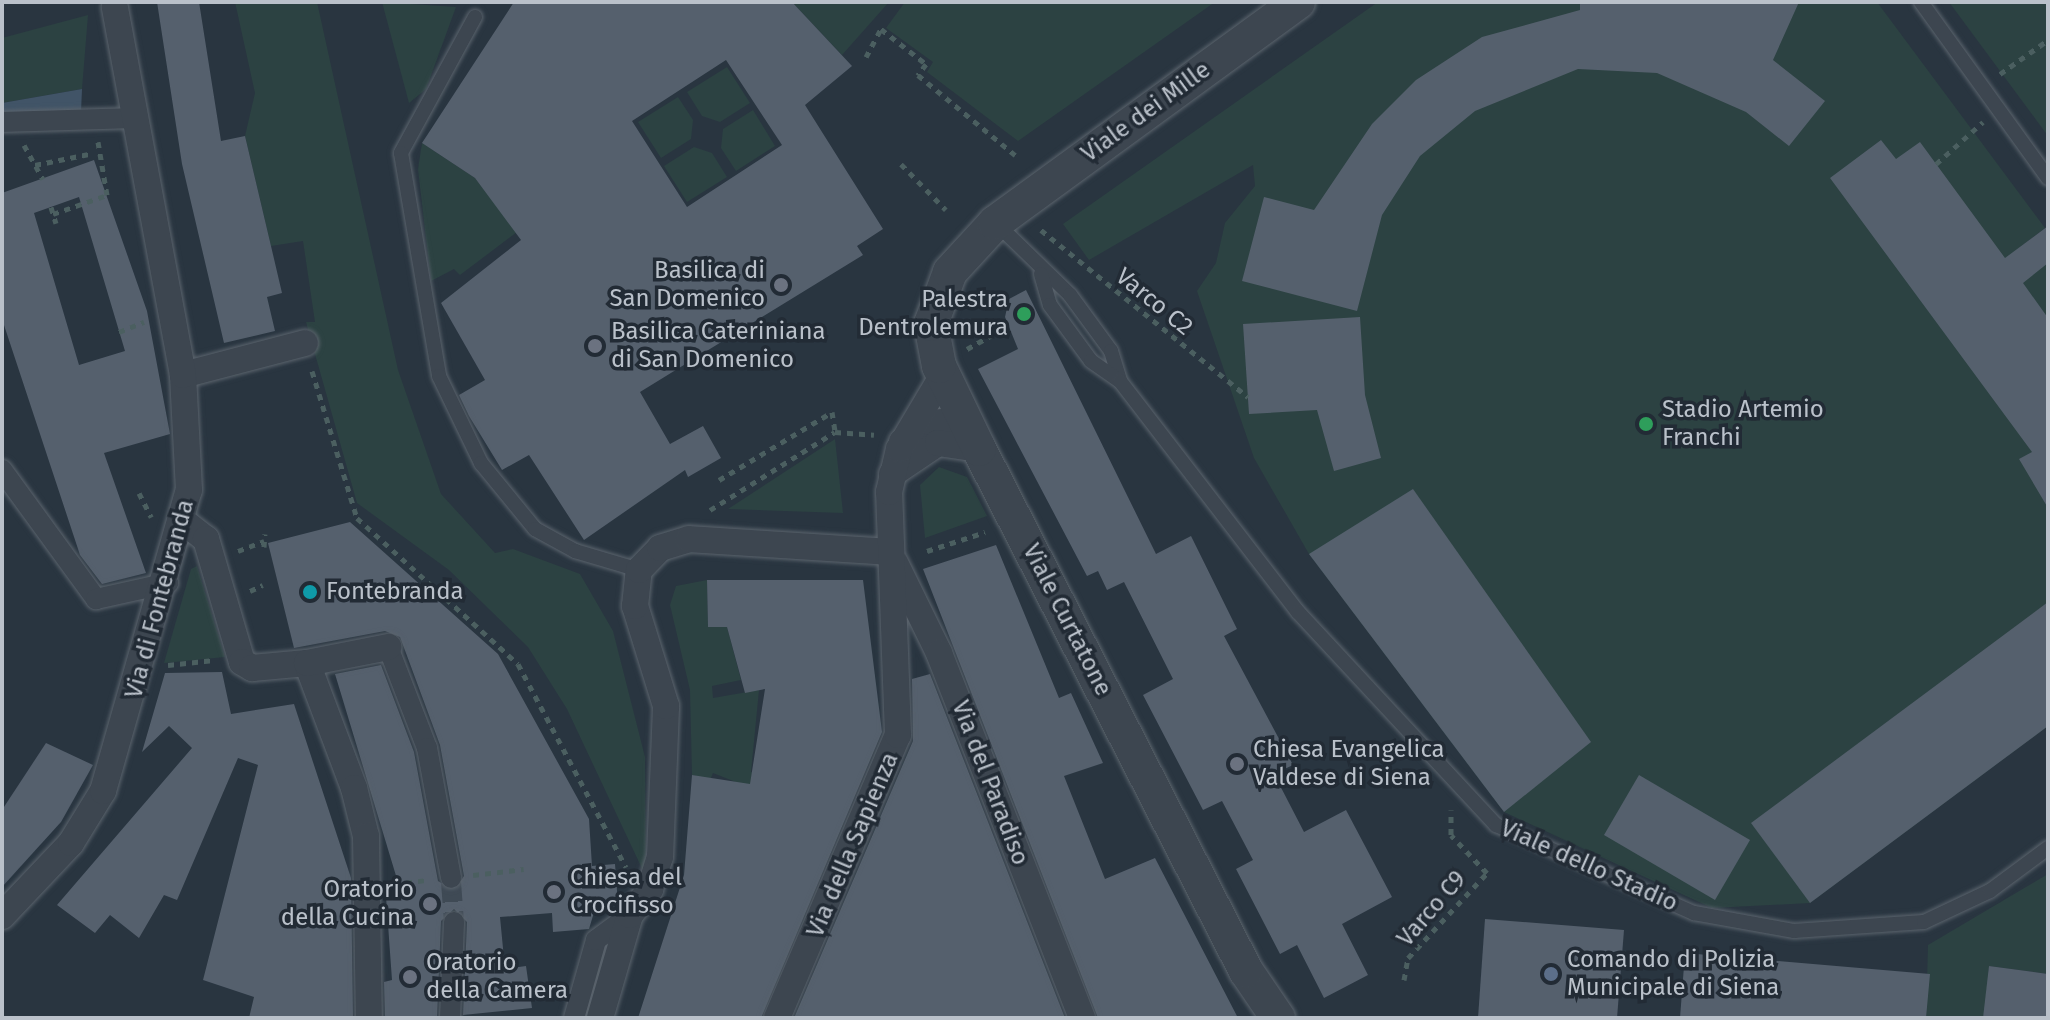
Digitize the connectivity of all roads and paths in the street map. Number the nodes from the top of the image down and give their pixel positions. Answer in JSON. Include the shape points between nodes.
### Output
{"nodes":[{"id":1,"x":1298,"y":2,"type":"edge"},
{"id":2,"x":1921,"y":2,"type":"edge"},
{"id":3,"x":115,"y":7,"type":"dead end"},
{"id":4,"x":475,"y":17,"type":"dead end"},
{"id":5,"x":2048,"y":40,"type":"edge"},
{"id":6,"x":866,"y":57,"type":"dead end"},
{"id":7,"x":1983,"y":86,"type":"junction"},
{"id":8,"x":1998,"y":108,"type":"junction"},
{"id":9,"x":93,"y":117,"type":"junction"},
{"id":10,"x":135,"y":118,"type":"junction"},
{"id":11,"x":2,"y":122,"type":"edge"},
{"id":12,"x":15,"y":139,"type":"dead end"},
{"id":13,"x":89,"y":154,"type":"dead end"},
{"id":14,"x":1015,"y":155,"type":"dead end"},
{"id":15,"x":901,"y":164,"type":"dead end"},
{"id":16,"x":1936,"y":164,"type":"dead end"},
{"id":17,"x":35,"y":165,"type":"junction"},
{"id":18,"x":2048,"y":178,"type":"edge"},
{"id":19,"x":43,"y":179,"type":"dead end"},
{"id":20,"x":946,"y":210,"type":"dead end"},
{"id":21,"x":56,"y":223,"type":"dead end"},
{"id":22,"x":995,"y":223,"type":"junction"},
{"id":23,"x":1040,"y":229,"type":"dead end"},
{"id":24,"x":1041,"y":274,"type":"junction"},
{"id":25,"x":1008,"y":326,"type":"dead end"},
{"id":26,"x":305,"y":343,"type":"joint"},
{"id":27,"x":951,"y":364,"type":"junction"},
{"id":28,"x":183,"y":375,"type":"junction"},
{"id":29,"x":1120,"y":381,"type":"junction"},
{"id":30,"x":1248,"y":397,"type":"dead end"},
{"id":31,"x":835,"y":432,"type":"junction"},
{"id":32,"x":972,"y":434,"type":"junction"},
{"id":33,"x":898,"y":455,"type":"junction"},
{"id":34,"x":2,"y":470,"type":"edge"},
{"id":35,"x":719,"y":480,"type":"dead end"},
{"id":36,"x":704,"y":514,"type":"dead end"},
{"id":37,"x":184,"y":522,"type":"junction"},
{"id":38,"x":994,"y":529,"type":"dead end"},
{"id":39,"x":265,"y":534,"type":"dead end"},
{"id":40,"x":264,"y":547,"type":"dead end"},
{"id":41,"x":927,"y":551,"type":"dead end"},
{"id":42,"x":890,"y":552,"type":"junction"},
{"id":43,"x":639,"y":570,"type":"junction"},
{"id":44,"x":168,"y":583,"type":"junction"},
{"id":45,"x":388,"y":647,"type":"joint"},
{"id":46,"x":239,"y":658,"type":"junction"},
{"id":47,"x":307,"y":663,"type":"junction"},
{"id":48,"x":143,"y":668,"type":"junction"},
{"id":49,"x":1451,"y":781,"type":"junction"},
{"id":50,"x":2048,"y":848,"type":"edge"},
{"id":51,"x":451,"y":878,"type":"tunnel mouth"},
{"id":52,"x":635,"y":908,"type":"junction"},
{"id":53,"x":2,"y":916,"type":"edge"},
{"id":54,"x":454,"y":922,"type":"tunnel mouth"},
{"id":55,"x":1404,"y":980,"type":"dead end"},
{"id":56,"x":369,"y":1018,"type":"edge"},
{"id":57,"x":450,"y":1018,"type":"edge"},
{"id":58,"x":574,"y":1018,"type":"edge"},
{"id":59,"x":600,"y":1018,"type":"edge"},
{"id":60,"x":777,"y":1018,"type":"edge"},
{"id":61,"x":1082,"y":1018,"type":"edge"},
{"id":62,"x":1278,"y":1018,"type":"edge"}],
"edges":[{"from":1,"to":22,"type":"street","name":"Viale dei Mille"},
{"from":2,"to":7,"type":"lane"},
{"from":3,"to":10,"type":"street","name":"Via di Fontebranda"},
{"from":4,"to":43,"type":"lane","via":[[401,153],[439,376],[481,463],[523,518],[561,545]]},
{"from":5,"to":7,"type":"path"},
{"from":6,"to":14,"type":"path","via":[[881,29],[926,64],[918,75]]},
{"from":7,"to":8,"type":"lane"},
{"from":8,"to":16,"type":"path"},
{"from":8,"to":18,"type":"lane"},
{"from":9,"to":10,"type":"street"},
{"from":9,"to":11,"type":"street"},
{"from":9,"to":21,"type":"path","via":[[107,195],[52,210]]},
{"from":10,"to":28,"type":"street","name":"Via di Fontebranda"},
{"from":12,"to":17,"type":"path"},
{"from":13,"to":17,"type":"path"},
{"from":15,"to":20,"type":"path"},
{"from":17,"to":19,"type":"path"},
{"from":22,"to":24,"type":"lane","name":"Viale dello Stadio"},
{"from":22,"to":27,"type":"street","name":"Viale Curtatone","via":[[961,257],[937,297],[931,334]]},
{"from":23,"to":30,"type":"path","name":"Varco C2"},
{"from":24,"to":29,"type":"lane","name":"Viale dello Stadio","via":[[1070,295],[1111,351]]},
{"from":24,"to":29,"type":"lane","name":"Viale dello Stadio","via":[[1050,305],[1091,361]]},
{"from":25,"to":27,"type":"path"},
{"from":26,"to":28,"type":"street"},
{"from":26,"to":52,"type":"path","via":[[357,518],[518,664]]},
{"from":27,"to":32,"type":"street","name":"Viale Curtatone"},
{"from":27,"to":33,"type":"street","name":"Via della Sapienza"},
{"from":28,"to":37,"type":"street","name":"Via di Fontebranda","via":[[190,438]]},
{"from":29,"to":49,"type":"lane","name":"Viale dello Stadio","via":[[1298,612]]},
{"from":31,"to":33,"type":"path","via":[[868,433]]},
{"from":31,"to":35,"type":"path","via":[[832,412]]},
{"from":31,"to":36,"type":"path"},
{"from":32,"to":33,"type":"street"},
{"from":32,"to":62,"type":"street","name":"Viale Curtatone","via":[[1246,971]]},
{"from":33,"to":42,"type":"street","name":"Via della Sapienza"},
{"from":34,"to":44,"type":"street","via":[[96,599]]},
{"from":37,"to":44,"type":"street","name":"Via di Fontebranda"},
{"from":37,"to":46,"type":"street","via":[[206,539],[215,561]]},
{"from":38,"to":41,"type":"path"},
{"from":39,"to":40,"type":"path"},
{"from":42,"to":43,"type":"street","via":[[689,539],[660,548]]},
{"from":42,"to":60,"type":"street","name":"Via della Sapienza","via":[[898,735]]},
{"from":42,"to":61,"type":"street","name":"Via del Paradiso","via":[[939,653]]},
{"from":43,"to":52,"type":"street","via":[[635,606],[666,706],[660,857]]},
{"from":44,"to":48,"type":"street","name":"Via di Fontebranda"},
{"from":45,"to":47,"type":"street"},
{"from":45,"to":51,"type":"street","via":[[427,748]]},
{"from":46,"to":47,"type":"street","via":[[252,668]]},
{"from":46,"to":48,"type":"path"},
{"from":47,"to":56,"type":"street","via":[[364,821]]},
{"from":48,"to":53,"type":"street","name":"Via di Fontebranda","via":[[96,806]]},
{"from":49,"to":50,"type":"lane","name":"Viale dello Stadio","via":[[1506,830],[1694,913],[1769,929],[1838,932],[1924,922],[1990,891]]},
{"from":49,"to":55,"type":"path","name":"Varco C9","via":[[1451,835],[1487,873],[1408,958]]},
{"from":52,"to":58,"type":"street","via":[[596,940]]},
{"from":52,"to":59,"type":"street"},
{"from":54,"to":57,"type":"street"}]}
